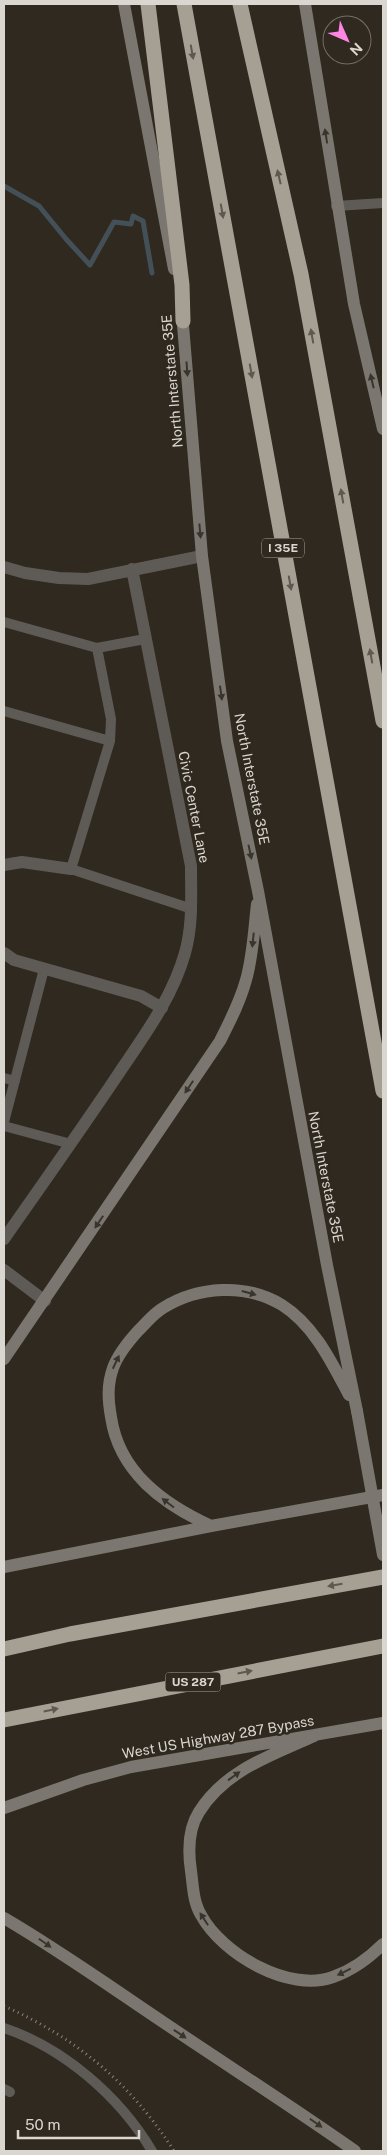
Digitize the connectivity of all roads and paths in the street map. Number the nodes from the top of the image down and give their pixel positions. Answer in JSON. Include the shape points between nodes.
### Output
{"nodes":[{"id":1,"x":124,"y":4,"type":"edge"},
{"id":2,"x":148,"y":4,"type":"edge"},
{"id":3,"x":184,"y":4,"type":"edge"},
{"id":4,"x":240,"y":4,"type":"edge"},
{"id":5,"x":304,"y":4,"type":"edge"},
{"id":6,"x":383,"y":203,"type":"edge"},
{"id":7,"x":336,"y":206,"type":"junction"},
{"id":8,"x":184,"y":321,"type":"junction"},
{"id":9,"x":383,"y":429,"type":"edge"},
{"id":10,"x":202,"y":556,"type":"junction"},
{"id":11,"x":4,"y":567,"type":"edge"},
{"id":12,"x":132,"y":569,"type":"junction"},
{"id":13,"x":4,"y":622,"type":"edge"},
{"id":14,"x":145,"y":639,"type":"junction"},
{"id":15,"x":97,"y":648,"type":"junction"},
{"id":16,"x":4,"y":711,"type":"edge"},
{"id":17,"x":383,"y":721,"type":"edge"},
{"id":18,"x":110,"y":741,"type":"junction"},
{"id":19,"x":4,"y":865,"type":"edge"},
{"id":20,"x":71,"y":869,"type":"junction"},
{"id":21,"x":258,"y":891,"type":"junction"},
{"id":22,"x":192,"y":909,"type":"junction"},
{"id":23,"x":4,"y":953,"type":"edge"},
{"id":24,"x":44,"y":969,"type":"junction"},
{"id":25,"x":162,"y":1008,"type":"junction"},
{"id":26,"x":4,"y":1078,"type":"edge"},
{"id":27,"x":15,"y":1081,"type":"junction"},
{"id":28,"x":383,"y":1091,"type":"edge"},
{"id":29,"x":4,"y":1124,"type":"edge"},
{"id":30,"x":71,"y":1144,"type":"junction"},
{"id":31,"x":4,"y":1239,"type":"edge"},
{"id":32,"x":4,"y":1270,"type":"edge"},
{"id":33,"x":45,"y":1301,"type":"junction"},
{"id":34,"x":4,"y":1360,"type":"edge"},
{"id":35,"x":357,"y":1411,"type":"junction"},
{"id":36,"x":383,"y":1495,"type":"edge"},
{"id":37,"x":211,"y":1526,"type":"junction"},
{"id":38,"x":383,"y":1555,"type":"edge"},
{"id":39,"x":4,"y":1566,"type":"edge"},
{"id":40,"x":383,"y":1577,"type":"edge"},
{"id":41,"x":383,"y":1646,"type":"edge"},
{"id":42,"x":4,"y":1649,"type":"edge"},
{"id":43,"x":4,"y":1720,"type":"edge"},
{"id":44,"x":383,"y":1723,"type":"edge"},
{"id":45,"x":314,"y":1736,"type":"junction"},
{"id":46,"x":4,"y":1808,"type":"edge"},
{"id":47,"x":4,"y":1918,"type":"edge"},
{"id":48,"x":383,"y":1944,"type":"edge"},
{"id":49,"x":4,"y":2028,"type":"edge"},
{"id":50,"x":152,"y":2151,"type":"edge"},
{"id":51,"x":355,"y":2151,"type":"edge"}],
"edges":[{"from":1,"to":8,"type":"main road","name":"North Interstate 35E"},
{"from":2,"to":8,"type":"highway"},
{"from":3,"to":28,"type":"highway","number":"I 35E","one_way":true},
{"from":17,"to":4,"type":"highway","one_way":true,"via":[[301,274]]},
{"from":7,"to":5,"type":"main road","one_way":true},
{"from":6,"to":7,"type":"lane"},
{"from":9,"to":7,"type":"main road","one_way":true,"via":[[354,304]]},
{"from":8,"to":10,"type":"main road","name":"North Interstate 35E","one_way":true},
{"from":10,"to":12,"type":"street"},
{"from":10,"to":21,"type":"main road","name":"North Interstate 35E","one_way":true,"via":[[228,742]]},
{"from":11,"to":12,"type":"street","via":[[59,578],[88,579]]},
{"from":12,"to":14,"type":"street","name":"Civic Center Lane"},
{"from":13,"to":15,"type":"lane"},
{"from":14,"to":15,"type":"lane"},
{"from":14,"to":22,"type":"street","name":"Civic Center Lane","via":[[191,866]]},
{"from":15,"to":18,"type":"lane","via":[[111,719]]},
{"from":16,"to":18,"type":"lane"},
{"from":18,"to":20,"type":"lane"},
{"from":19,"to":20,"type":"street","via":[[22,862]]},
{"from":20,"to":22,"type":"lane"},
{"from":21,"to":33,"type":"main road","one_way":true,"via":[[246,980],[220,1041]]},
{"from":21,"to":35,"type":"main road","name":"North Interstate 35E"},
{"from":22,"to":25,"type":"street","name":"Civic Center Lane","via":[[186,951],[176,982]]},
{"from":23,"to":24,"type":"street","via":[[14,960]]},
{"from":24,"to":25,"type":"street","via":[[140,996]]},
{"from":24,"to":27,"type":"lane"},
{"from":25,"to":30,"type":"street","name":"Civic Center Lane"},
{"from":26,"to":27,"type":"lane"},
{"from":27,"to":29,"type":"lane"},
{"from":29,"to":30,"type":"lane"},
{"from":30,"to":31,"type":"street","name":"Civic Center Lane"},
{"from":32,"to":33,"type":"street"},
{"from":33,"to":34,"type":"main road"},
{"from":37,"to":35,"type":"main road","one_way":true,"via":[[176,1509],[141,1480],[123,1454],[112,1425],[108,1398],[113,1367],[130,1340],[161,1308],[191,1295],[223,1289],[253,1293],[282,1305],[325,1350]]},
{"from":35,"to":38,"type":"main road","name":"North Interstate 35E","bridge":true},
{"from":36,"to":37,"type":"main road"},
{"from":37,"to":39,"type":"main road"},
{"from":40,"to":42,"type":"highway","one_way":true,"via":[[80,1632]]},
{"from":43,"to":41,"type":"highway","number":"US 287","one_way":true},
{"from":44,"to":45,"type":"main road","name":"West US Highway 287 Bypass"},
{"from":45,"to":46,"type":"main road","name":"West US Highway 287 Bypass","via":[[131,1767]]},
{"from":48,"to":45,"type":"main road","one_way":true,"via":[[370,1957],[332,1978],[301,1979],[272,1973],[234,1952],[200,1915],[195,1900],[189,1859],[190,1836],[204,1804],[231,1777],[250,1764]]},
{"from":47,"to":51,"type":"main road","one_way":true,"via":[[271,2092]]},
{"from":49,"to":50,"type":"lane","via":[[57,2053],[90,2078],[118,2107]]}]}
